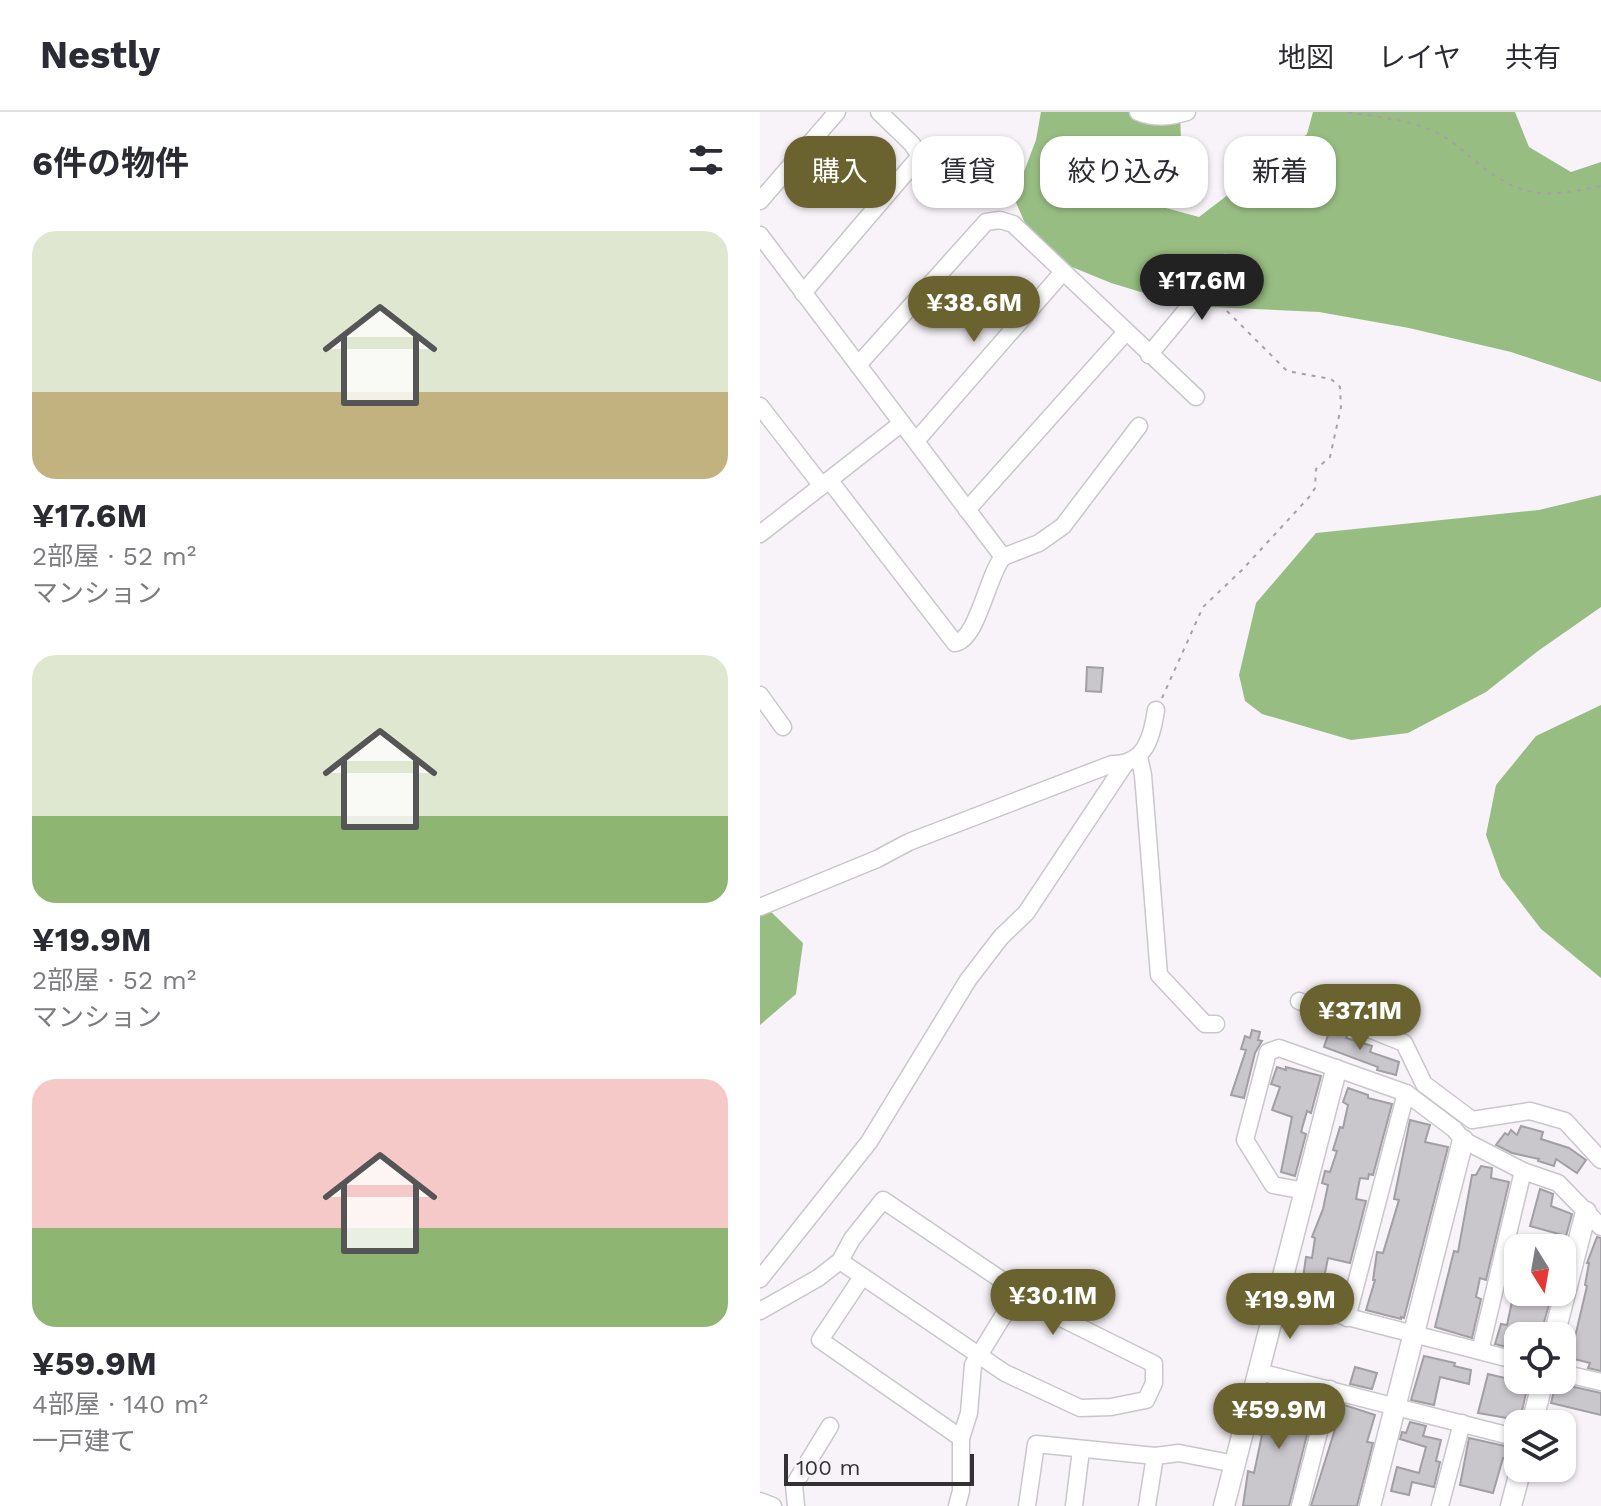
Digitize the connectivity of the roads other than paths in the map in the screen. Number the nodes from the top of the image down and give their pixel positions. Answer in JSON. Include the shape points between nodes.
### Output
{"nodes":[{"id":1,"x":837,"y":112,"type":"edge"},
{"id":2,"x":879,"y":112,"type":"edge"},
{"id":3,"x":1138,"y":112,"type":"edge"},
{"id":4,"x":1187,"y":112,"type":"edge"},
{"id":5,"x":760,"y":201,"type":"edge"},
{"id":6,"x":760,"y":235,"type":"edge"},
{"id":7,"x":1225,"y":263,"type":"dead end"},
{"id":8,"x":1062,"y":273,"type":"junction"},
{"id":9,"x":803,"y":293,"type":"junction"},
{"id":10,"x":1126,"y":332,"type":"junction"},
{"id":11,"x":1149,"y":355,"type":"junction"},
{"id":12,"x":858,"y":365,"type":"junction"},
{"id":13,"x":1196,"y":397,"type":"dead end"},
{"id":14,"x":760,"y":406,"type":"edge"},
{"id":15,"x":902,"y":423,"type":"junction"},
{"id":16,"x":1139,"y":426,"type":"dead end"},
{"id":17,"x":916,"y":441,"type":"junction"},
{"id":18,"x":826,"y":483,"type":"junction"},
{"id":19,"x":967,"y":510,"type":"junction"},
{"id":20,"x":760,"y":534,"type":"edge"},
{"id":21,"x":1003,"y":557,"type":"junction"},
{"id":22,"x":760,"y":695,"type":"edge"},
{"id":23,"x":1156,"y":710,"type":"road end"},
{"id":24,"x":783,"y":727,"type":"dead end"},
{"id":25,"x":1132,"y":760,"type":"junction"},
{"id":26,"x":760,"y":907,"type":"edge"},
{"id":27,"x":1299,"y":1001,"type":"dead end"},
{"id":28,"x":1216,"y":1024,"type":"dead end"},
{"id":29,"x":1336,"y":1070,"type":"junction"},
{"id":30,"x":1406,"y":1093,"type":"junction"},
{"id":31,"x":1463,"y":1140,"type":"junction"},
{"id":32,"x":1601,"y":1160,"type":"edge"},
{"id":33,"x":1523,"y":1171,"type":"junction"},
{"id":34,"x":1305,"y":1191,"type":"junction"},
{"id":35,"x":1586,"y":1212,"type":"junction"},
{"id":36,"x":1601,"y":1227,"type":"edge"},
{"id":37,"x":840,"y":1261,"type":"junction"},
{"id":38,"x":862,"y":1277,"type":"junction"},
{"id":39,"x":760,"y":1279,"type":"edge"},
{"id":40,"x":1018,"y":1292,"type":"junction"},
{"id":41,"x":1278,"y":1299,"type":"junction"},
{"id":42,"x":760,"y":1311,"type":"edge"},
{"id":43,"x":1347,"y":1318,"type":"junction"},
{"id":44,"x":1558,"y":1322,"type":"edge"},
{"id":45,"x":1414,"y":1336,"type":"junction"},
{"id":46,"x":1480,"y":1351,"type":"junction"},
{"id":47,"x":978,"y":1356,"type":"junction"},
{"id":48,"x":1504,"y":1357,"type":"edge"},
{"id":49,"x":1259,"y":1372,"type":"junction"},
{"id":50,"x":1576,"y":1376,"type":"edge"},
{"id":51,"x":1601,"y":1382,"type":"edge"},
{"id":52,"x":1330,"y":1389,"type":"junction"},
{"id":53,"x":1395,"y":1406,"type":"junction"},
{"id":54,"x":1462,"y":1423,"type":"junction"},
{"id":55,"x":830,"y":1426,"type":"dead end"},
{"id":56,"x":1504,"y":1434,"type":"edge"},
{"id":57,"x":961,"y":1438,"type":"junction"},
{"id":58,"x":1081,"y":1450,"type":"junction"},
{"id":59,"x":1155,"y":1456,"type":"junction"},
{"id":60,"x":1235,"y":1464,"type":"junction"},
{"id":61,"x":1517,"y":1482,"type":"edge"},
{"id":62,"x":760,"y":1501,"type":"edge"},
{"id":63,"x":773,"y":1506,"type":"edge"},
{"id":64,"x":796,"y":1506,"type":"edge"},
{"id":65,"x":957,"y":1506,"type":"edge"},
{"id":66,"x":1027,"y":1506,"type":"edge"},
{"id":67,"x":1074,"y":1506,"type":"edge"},
{"id":68,"x":1147,"y":1506,"type":"edge"},
{"id":69,"x":1224,"y":1506,"type":"edge"},
{"id":70,"x":1300,"y":1506,"type":"edge"},
{"id":71,"x":1370,"y":1506,"type":"edge"},
{"id":72,"x":1440,"y":1506,"type":"edge"},
{"id":73,"x":1511,"y":1506,"type":"edge"}],
"edges":[{"from":1,"to":5,"type":"street"},
{"from":2,"to":9,"type":"street","via":[[920,156]]},
{"from":3,"to":4,"type":"street","via":[[1170,117]]},
{"from":6,"to":9,"type":"street"},
{"from":7,"to":11,"type":"street"},
{"from":8,"to":10,"type":"street"},
{"from":8,"to":12,"type":"street","via":[[1013,224],[986,222]]},
{"from":8,"to":17,"type":"street"},
{"from":9,"to":12,"type":"street"},
{"from":10,"to":11,"type":"street"},
{"from":10,"to":19,"type":"street"},
{"from":11,"to":13,"type":"street"},
{"from":12,"to":15,"type":"street"},
{"from":14,"to":18,"type":"street"},
{"from":15,"to":17,"type":"street"},
{"from":15,"to":18,"type":"street"},
{"from":16,"to":21,"type":"street","via":[[1063,526],[1039,543]]},
{"from":17,"to":19,"type":"street"},
{"from":18,"to":20,"type":"street"},
{"from":18,"to":21,"type":"street","via":[[955,643],[972,628]]},
{"from":19,"to":21,"type":"street"},
{"from":22,"to":24,"type":"street"},
{"from":23,"to":25,"type":"street","via":[[1152,731]]},
{"from":25,"to":26,"type":"street","via":[[909,842]]},
{"from":25,"to":28,"type":"street","via":[[1143,775],[1159,975],[1205,1024]]},
{"from":25,"to":39,"type":"street","via":[[1026,913],[968,980],[869,1142]]},
{"from":27,"to":32,"type":"street","via":[[1404,1043],[1424,1084],[1472,1120],[1530,1111],[1565,1121]]},
{"from":29,"to":30,"type":"street"},
{"from":29,"to":34,"type":"street"},
{"from":29,"to":34,"type":"street","via":[[1279,1048],[1268,1052],[1245,1140],[1273,1185]]},
{"from":30,"to":31,"type":"street"},
{"from":30,"to":43,"type":"street"},
{"from":31,"to":33,"type":"street"},
{"from":31,"to":45,"type":"street"},
{"from":33,"to":35,"type":"street","via":[[1558,1183]]},
{"from":33,"to":46,"type":"street"},
{"from":34,"to":41,"type":"street"},
{"from":35,"to":36,"type":"street"},
{"from":35,"to":44,"type":"street"},
{"from":37,"to":38,"type":"street"},
{"from":37,"to":40,"type":"street","via":[[883,1200]]},
{"from":37,"to":42,"type":"street"},
{"from":38,"to":47,"type":"street"},
{"from":38,"to":57,"type":"street","via":[[820,1340]]},
{"from":40,"to":47,"type":"street"},
{"from":40,"to":47,"type":"street","via":[[1154,1364],[1154,1383],[1146,1400],[1080,1408]]},
{"from":41,"to":43,"type":"street"},
{"from":41,"to":49,"type":"street"},
{"from":43,"to":45,"type":"street"},
{"from":45,"to":46,"type":"street"},
{"from":45,"to":53,"type":"street"},
{"from":46,"to":48,"type":"street"},
{"from":47,"to":57,"type":"street"},
{"from":49,"to":52,"type":"street"},
{"from":49,"to":60,"type":"street"},
{"from":50,"to":51,"type":"street"},
{"from":52,"to":53,"type":"street"},
{"from":52,"to":70,"type":"street"},
{"from":53,"to":54,"type":"street"},
{"from":53,"to":71,"type":"street"},
{"from":54,"to":56,"type":"street"},
{"from":54,"to":72,"type":"street"},
{"from":55,"to":64,"type":"street","via":[[794,1485]]},
{"from":57,"to":65,"type":"street"},
{"from":58,"to":59,"type":"street"},
{"from":58,"to":66,"type":"street","via":[[1036,1444]]},
{"from":58,"to":67,"type":"street"},
{"from":59,"to":60,"type":"street","via":[[1179,1453]]},
{"from":59,"to":68,"type":"street"},
{"from":60,"to":69,"type":"street"},
{"from":61,"to":73,"type":"street"},
{"from":62,"to":63,"type":"street"}]}
